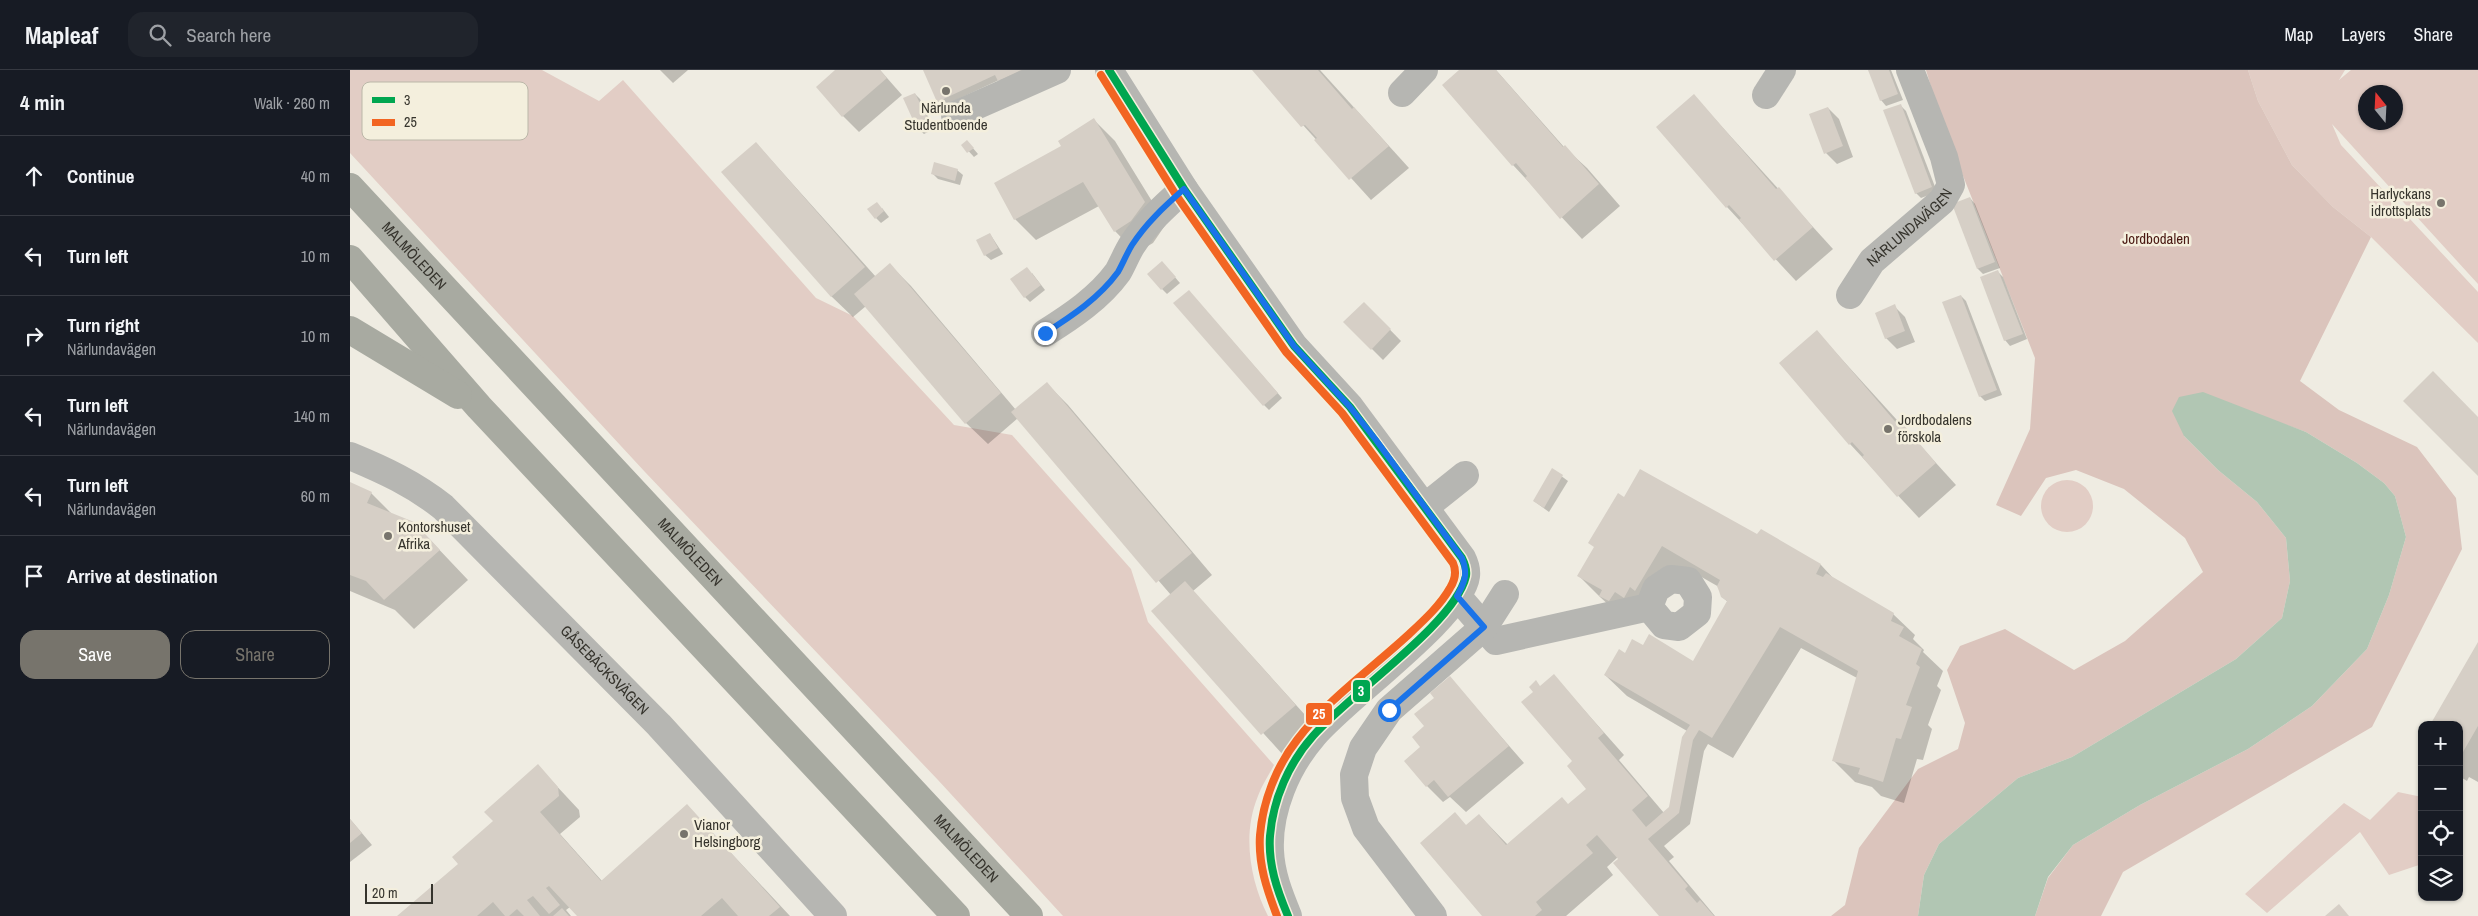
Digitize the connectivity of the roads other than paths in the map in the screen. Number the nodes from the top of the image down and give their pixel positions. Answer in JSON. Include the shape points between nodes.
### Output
{"nodes":[{"id":1,"x":1057,"y":70,"type":"edge"},
{"id":2,"x":1109,"y":70,"type":"edge"},
{"id":3,"x":1424,"y":70,"type":"edge"},
{"id":4,"x":1782,"y":70,"type":"edge"},
{"id":5,"x":1910,"y":70,"type":"edge"},
{"id":6,"x":1402,"y":93,"type":"dead end"},
{"id":7,"x":1766,"y":94,"type":"dead end"},
{"id":8,"x":956,"y":115,"type":"dead end"},
{"id":9,"x":350,"y":187,"type":"edge"},
{"id":10,"x":1184,"y":189,"type":"junction"},
{"id":11,"x":350,"y":260,"type":"edge"},
{"id":12,"x":1850,"y":295,"type":"dead end"},
{"id":13,"x":350,"y":330,"type":"edge"},
{"id":14,"x":1045,"y":333,"type":"dead end"},
{"id":15,"x":479,"y":407,"type":"junction"},
{"id":16,"x":350,"y":456,"type":"edge"},
{"id":17,"x":1465,"y":474,"type":"dead end"},
{"id":18,"x":1425,"y":507,"type":"junction"},
{"id":19,"x":1505,"y":594,"type":"dead end"},
{"id":20,"x":1457,"y":596,"type":"junction"},
{"id":21,"x":1649,"y":607,"type":"dead end"},
{"id":22,"x":1484,"y":627,"type":"junction"},
{"id":23,"x":833,"y":916,"type":"edge"},
{"id":24,"x":956,"y":916,"type":"edge"},
{"id":25,"x":1030,"y":916,"type":"edge"},
{"id":26,"x":1288,"y":916,"type":"edge"},
{"id":27,"x":1433,"y":916,"type":"edge"}],
"edges":[{"from":1,"to":8,"type":"street"},
{"from":2,"to":10,"type":"street"},
{"from":3,"to":6,"type":"street"},
{"from":4,"to":7,"type":"street"},
{"from":5,"to":12,"type":"street","name":"NÄRLUNDAVÄGEN","via":[[1944,157],[1951,185],[1942,201],[1872,260]]},
{"from":9,"to":25,"type":"highway","name":"MALMÖLEDEN"},
{"from":10,"to":14,"type":"street","via":[[1153,216],[1118,272],[1098,293],[1079,312]]},
{"from":10,"to":18,"type":"street","via":[[1294,346],[1350,407]]},
{"from":11,"to":15,"type":"highway"},
{"from":13,"to":15,"type":"highway"},
{"from":15,"to":24,"type":"highway"},
{"from":16,"to":23,"type":"street","name":"GÅSEBÄCKSVÄGEN","via":[[420,489],[444,507],[659,725]]},
{"from":17,"to":18,"type":"street"},
{"from":18,"to":20,"type":"street","via":[[1466,566],[1466,577]]},
{"from":19,"to":22,"type":"street"},
{"from":20,"to":22,"type":"street"},
{"from":20,"to":26,"type":"street","via":[[1429,628],[1314,734],[1287,777],[1275,811],[1270,849],[1274,878]]},
{"from":21,"to":22,"type":"street","via":[[1496,641]]},
{"from":22,"to":27,"type":"street","via":[[1389,710],[1363,748],[1354,775],[1355,798],[1366,828]]}]}
